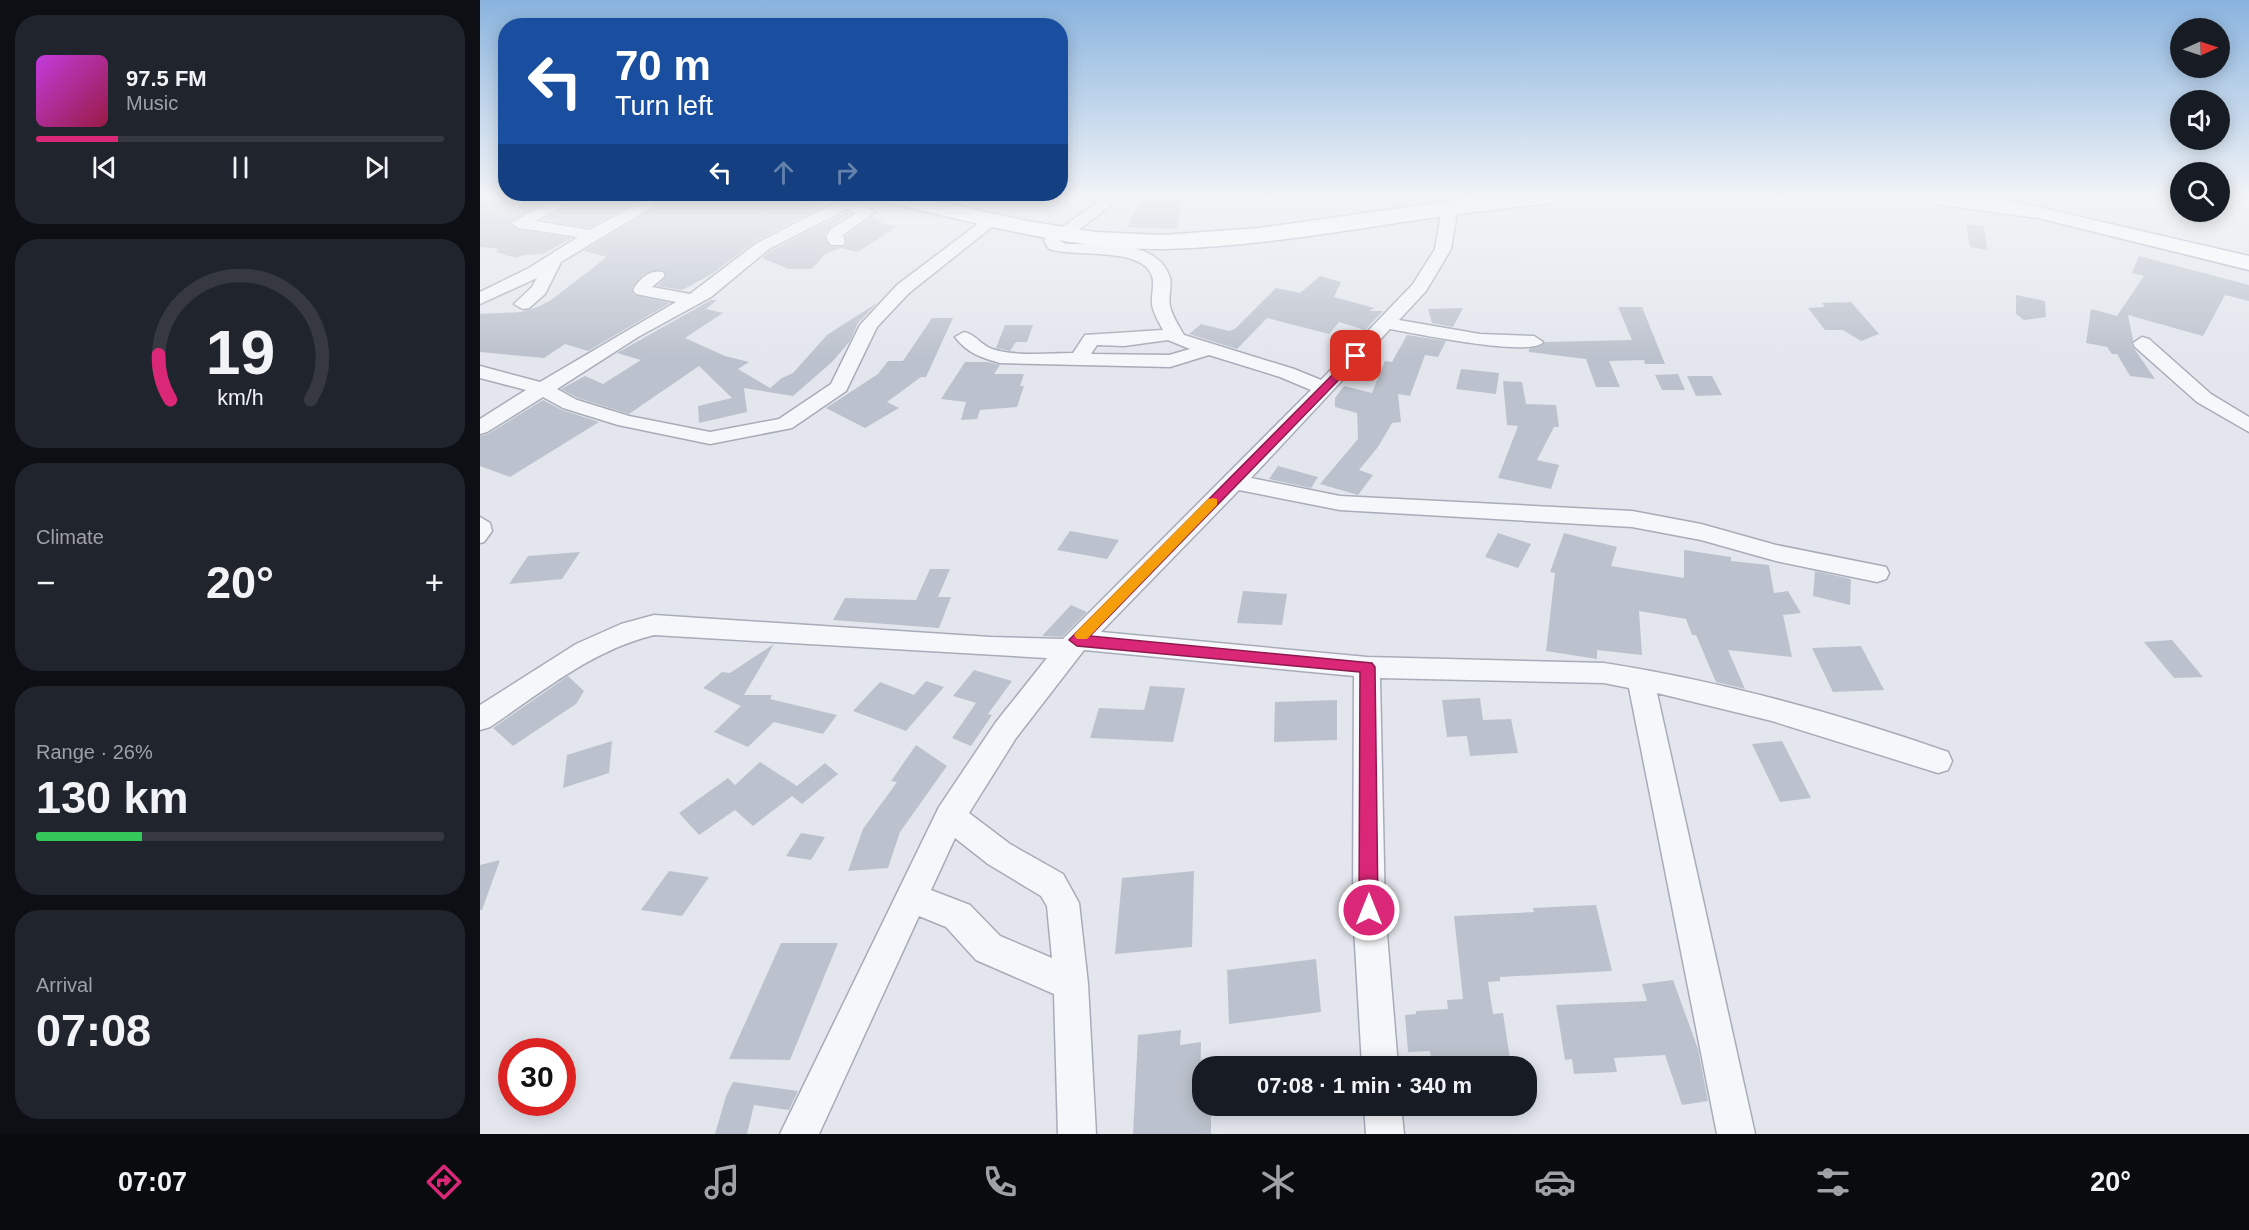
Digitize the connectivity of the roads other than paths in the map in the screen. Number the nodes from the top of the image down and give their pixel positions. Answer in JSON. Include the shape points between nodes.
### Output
{"nodes":[{"id":1,"x":568,"y":251,"type":"edge"},
{"id":2,"x":757,"y":251,"type":"edge"},
{"id":3,"x":952,"y":251,"type":"edge"},
{"id":4,"x":1095,"y":251,"type":"edge"},
{"id":5,"x":1442,"y":251,"type":"edge"},
{"id":6,"x":2200,"y":251,"type":"edge"},
{"id":7,"x":552,"y":262,"type":"junction"},
{"id":8,"x":2249,"y":263,"type":"edge"},
{"id":9,"x":657,"y":276,"type":"dead end"},
{"id":10,"x":480,"y":299,"type":"edge"},
{"id":11,"x":693,"y":300,"type":"junction"},
{"id":12,"x":523,"y":304,"type":"dead end"},
{"id":13,"x":1388,"y":323,"type":"junction"},
{"id":14,"x":1174,"y":334,"type":"junction"},
{"id":15,"x":964,"y":337,"type":"dead end"},
{"id":16,"x":1533,"y":342,"type":"dead end"},
{"id":17,"x":2142,"y":343,"type":"dead end"},
{"id":18,"x":1208,"y":349,"type":"junction"},
{"id":19,"x":1079,"y":358,"type":"junction"},
{"id":20,"x":480,"y":372,"type":"edge"},
{"id":21,"x":543,"y":389,"type":"junction"},
{"id":22,"x":1325,"y":389,"type":"junction"},
{"id":23,"x":2249,"y":426,"type":"edge"},
{"id":24,"x":480,"y":428,"type":"edge"},
{"id":25,"x":1234,"y":482,"type":"junction"},
{"id":26,"x":480,"y":521,"type":"edge"},
{"id":27,"x":480,"y":539,"type":"edge"},
{"id":28,"x":1877,"y":573,"type":"dead end"},
{"id":29,"x":1073,"y":645,"type":"junction"},
{"id":30,"x":1367,"y":667,"type":"junction"},
{"id":31,"x":1640,"y":678,"type":"junction"},
{"id":32,"x":480,"y":719,"type":"edge"},
{"id":33,"x":1938,"y":760,"type":"dead end"},
{"id":34,"x":950,"y":816,"type":"junction"},
{"id":35,"x":911,"y":897,"type":"junction"},
{"id":36,"x":1071,"y":984,"type":"junction"},
{"id":37,"x":1379,"y":1056,"type":"edge"},
{"id":38,"x":1384,"y":1116,"type":"edge"},
{"id":39,"x":799,"y":1134,"type":"edge"},
{"id":40,"x":1077,"y":1134,"type":"edge"},
{"id":41,"x":1385,"y":1134,"type":"edge"},
{"id":42,"x":1736,"y":1134,"type":"edge"}],
"edges":[{"from":1,"to":7,"type":"street"},
{"from":2,"to":11,"type":"street"},
{"from":3,"to":21,"type":"street","via":[[903,289],[869,324],[839,387],[785,424],[710,438],[625,421],[570,404]]},
{"from":4,"to":14,"type":"street","via":[[1145,255],[1155,262],[1162,278],[1161,308]]},
{"from":5,"to":13,"type":"street","via":[[1420,287]]},
{"from":6,"to":8,"type":"main road"},
{"from":7,"to":10,"type":"street"},
{"from":7,"to":12,"type":"street","via":[[539,290]]},
{"from":9,"to":11,"type":"street","via":[[642,290]]},
{"from":11,"to":21,"type":"street"},
{"from":13,"to":16,"type":"street","via":[[1480,339]]},
{"from":13,"to":22,"type":"street"},
{"from":14,"to":18,"type":"street","via":[[1183,343]]},
{"from":14,"to":19,"type":"street","via":[[1091,339]]},
{"from":15,"to":19,"type":"street","via":[[982,352],[1000,357]]},
{"from":17,"to":23,"type":"street","via":[[2204,398]]},
{"from":18,"to":19,"type":"street","via":[[1170,361]]},
{"from":18,"to":22,"type":"street"},
{"from":20,"to":21,"type":"street"},
{"from":21,"to":24,"type":"street"},
{"from":22,"to":25,"type":"street"},
{"from":25,"to":28,"type":"street","via":[[1340,503],[1632,519]]},
{"from":25,"to":29,"type":"street"},
{"from":26,"to":27,"type":"lane","via":[[486,526]]},
{"from":29,"to":30,"type":"street"},
{"from":29,"to":32,"type":"street","via":[[990,647],[654,625],[619,633]]},
{"from":29,"to":34,"type":"street","via":[[1006,730]]},
{"from":30,"to":31,"type":"street","via":[[1604,673]]},
{"from":30,"to":37,"type":"street","via":[[1369,910]]},
{"from":31,"to":33,"type":"street","via":[[1792,716]]},
{"from":31,"to":42,"type":"street"},
{"from":34,"to":35,"type":"street"},
{"from":34,"to":36,"type":"street","via":[[999,854],[1052,885],[1063,903]]},
{"from":35,"to":36,"type":"street","via":[[958,916],[988,948]]},
{"from":35,"to":39,"type":"street"},
{"from":36,"to":40,"type":"street"},
{"from":38,"to":41,"type":"street"}]}
